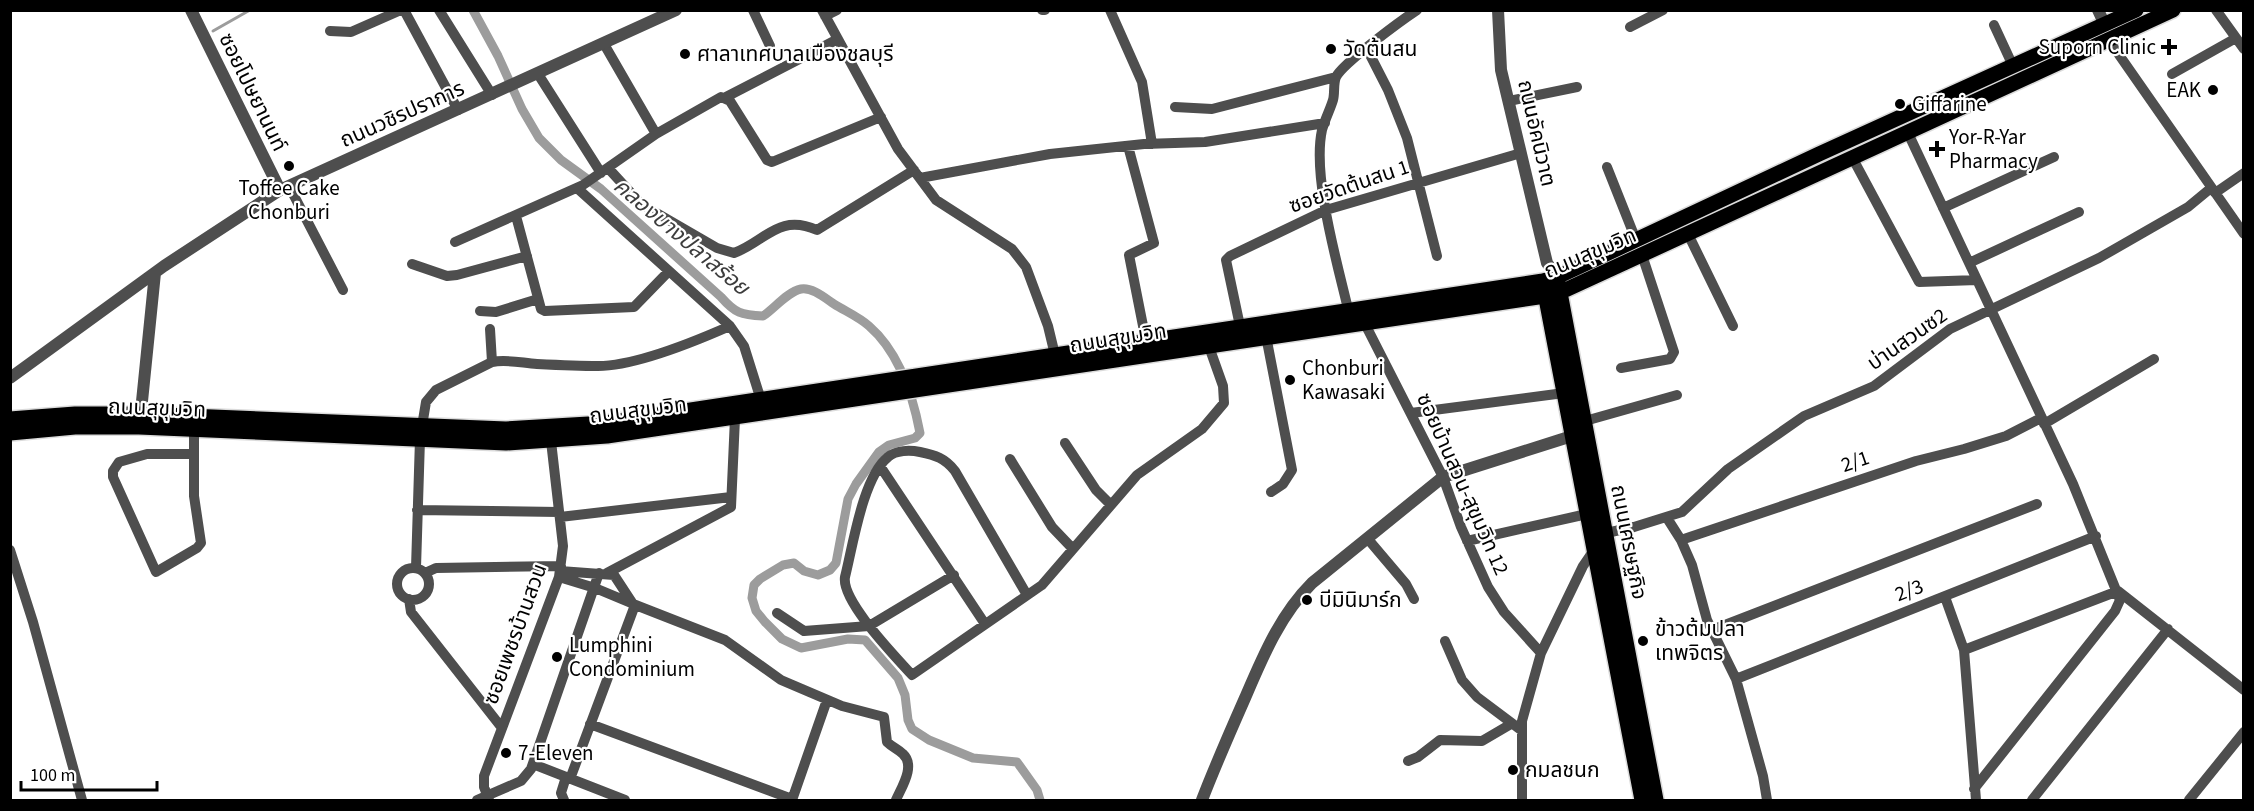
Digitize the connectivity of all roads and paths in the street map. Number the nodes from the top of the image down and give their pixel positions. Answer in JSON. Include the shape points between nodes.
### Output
{"nodes":[{"id":1,"x":191,"y":10,"type":"edge"},
{"id":2,"x":403,"y":10,"type":"edge"},
{"id":3,"x":439,"y":10,"type":"edge"},
{"id":4,"x":676,"y":10,"type":"edge"},
{"id":5,"x":753,"y":10,"type":"edge"},
{"id":6,"x":837,"y":10,"type":"edge"},
{"id":7,"x":1110,"y":10,"type":"edge"},
{"id":8,"x":1417,"y":10,"type":"edge"},
{"id":9,"x":1498,"y":10,"type":"edge"},
{"id":10,"x":1663,"y":10,"type":"edge"},
{"id":11,"x":2136,"y":10,"type":"edge"},
{"id":12,"x":2173,"y":10,"type":"edge"},
{"id":13,"x":2216,"y":10,"type":"edge"},
{"id":14,"x":824,"y":13,"type":"edge"},
{"id":15,"x":1994,"y":25,"type":"dead end"},
{"id":16,"x":2104,"y":25,"type":"edge"},
{"id":17,"x":1630,"y":27,"type":"dead end"},
{"id":18,"x":330,"y":31,"type":"dead end"},
{"id":19,"x":2236,"y":38,"type":"junction"},
{"id":20,"x":838,"y":39,"type":"junction"},
{"id":21,"x":604,"y":44,"type":"junction"},
{"id":22,"x":770,"y":46,"type":"dead end"},
{"id":23,"x":1367,"y":49,"type":"junction"},
{"id":24,"x":2244,"y":49,"type":"edge"},
{"id":25,"x":2013,"y":66,"type":"junction"},
{"id":26,"x":538,"y":74,"type":"junction"},
{"id":27,"x":2172,"y":74,"type":"dead end"},
{"id":28,"x":1336,"y":77,"type":"junction"},
{"id":29,"x":1577,"y":87,"type":"dead end"},
{"id":30,"x":498,"y":92,"type":"junction"},
{"id":31,"x":726,"y":97,"type":"junction"},
{"id":32,"x":1509,"y":101,"type":"junction"},
{"id":33,"x":1175,"y":107,"type":"dead end"},
{"id":34,"x":458,"y":110,"type":"junction"},
{"id":35,"x":880,"y":117,"type":"junction"},
{"id":36,"x":1324,"y":123,"type":"junction"},
{"id":37,"x":1908,"y":133,"type":"junction"},
{"id":38,"x":656,"y":134,"type":"junction"},
{"id":39,"x":1152,"y":144,"type":"junction"},
{"id":40,"x":1128,"y":146,"type":"junction"},
{"id":41,"x":1521,"y":153,"type":"junction"},
{"id":42,"x":2054,"y":157,"type":"dead end"},
{"id":43,"x":1852,"y":158,"type":"junction"},
{"id":44,"x":1608,"y":167,"type":"dead end"},
{"id":45,"x":602,"y":173,"type":"junction"},
{"id":46,"x":2244,"y":173,"type":"edge"},
{"id":47,"x":917,"y":174,"type":"junction"},
{"id":48,"x":1418,"y":182,"type":"junction"},
{"id":49,"x":580,"y":186,"type":"junction"},
{"id":50,"x":285,"y":188,"type":"junction"},
{"id":51,"x":2213,"y":191,"type":"junction"},
{"id":52,"x":1943,"y":208,"type":"junction"},
{"id":53,"x":1326,"y":210,"type":"junction"},
{"id":54,"x":2079,"y":212,"type":"dead end"},
{"id":55,"x":516,"y":216,"type":"junction"},
{"id":56,"x":1689,"y":234,"type":"junction"},
{"id":57,"x":2244,"y":234,"type":"edge"},
{"id":58,"x":1636,"y":240,"type":"junction"},
{"id":59,"x":454,"y":242,"type":"dead end"},
{"id":60,"x":1642,"y":255,"type":"junction"},
{"id":61,"x":527,"y":256,"type":"junction"},
{"id":62,"x":1437,"y":256,"type":"dead end"},
{"id":63,"x":1969,"y":263,"type":"junction"},
{"id":64,"x":412,"y":264,"type":"dead end"},
{"id":65,"x":669,"y":271,"type":"junction"},
{"id":66,"x":155,"y":273,"type":"junction"},
{"id":67,"x":1977,"y":280,"type":"junction"},
{"id":68,"x":1551,"y":286,"type":"junction"},
{"id":69,"x":344,"y":290,"type":"dead end"},
{"id":70,"x":538,"y":299,"type":"junction"},
{"id":71,"x":1348,"y":309,"type":"junction"},
{"id":72,"x":1990,"y":309,"type":"junction"},
{"id":73,"x":480,"y":311,"type":"dead end"},
{"id":74,"x":1364,"y":322,"type":"junction"},
{"id":75,"x":730,"y":326,"type":"junction"},
{"id":76,"x":1240,"y":326,"type":"junction"},
{"id":77,"x":1733,"y":326,"type":"dead end"},
{"id":78,"x":490,"y":329,"type":"dead end"},
{"id":79,"x":1266,"y":336,"type":"junction"},
{"id":80,"x":1206,"y":338,"type":"junction"},
{"id":81,"x":1146,"y":341,"type":"junction"},
{"id":82,"x":1055,"y":355,"type":"junction"},
{"id":83,"x":2154,"y":359,"type":"dead end"},
{"id":84,"x":492,"y":362,"type":"junction"},
{"id":85,"x":1621,"y":368,"type":"dead end"},
{"id":86,"x":10,"y":378,"type":"edge"},
{"id":87,"x":910,"y":383,"type":"junction"},
{"id":88,"x":1564,"y":393,"type":"junction"},
{"id":89,"x":1677,"y":395,"type":"dead end"},
{"id":90,"x":823,"y":397,"type":"junction"},
{"id":91,"x":761,"y":400,"type":"junction"},
{"id":92,"x":1411,"y":413,"type":"junction"},
{"id":93,"x":735,"y":418,"type":"junction"},
{"id":94,"x":10,"y":419,"type":"edge"},
{"id":95,"x":140,"y":421,"type":"junction"},
{"id":96,"x":1585,"y":421,"type":"junction"},
{"id":97,"x":2043,"y":421,"type":"junction"},
{"id":98,"x":195,"y":430,"type":"junction"},
{"id":99,"x":418,"y":430,"type":"junction"},
{"id":100,"x":10,"y":433,"type":"edge"},
{"id":101,"x":1572,"y":436,"type":"junction"},
{"id":102,"x":550,"y":441,"type":"junction"},
{"id":103,"x":1065,"y":443,"type":"dead end"},
{"id":104,"x":194,"y":454,"type":"junction"},
{"id":105,"x":1010,"y":459,"type":"dead end"},
{"id":106,"x":880,"y":466,"type":"junction"},
{"id":107,"x":1443,"y":477,"type":"junction"},
{"id":108,"x":1271,"y":492,"type":"dead end"},
{"id":109,"x":731,"y":497,"type":"junction"},
{"id":110,"x":2037,"y":504,"type":"dead end"},
{"id":111,"x":1111,"y":505,"type":"junction"},
{"id":112,"x":417,"y":510,"type":"junction"},
{"id":113,"x":560,"y":514,"type":"junction"},
{"id":114,"x":1587,"y":514,"type":"junction"},
{"id":115,"x":1667,"y":518,"type":"junction"},
{"id":116,"x":1606,"y":533,"type":"junction"},
{"id":117,"x":2096,"y":536,"type":"junction"},
{"id":118,"x":1367,"y":538,"type":"junction"},
{"id":119,"x":1681,"y":540,"type":"junction"},
{"id":120,"x":1467,"y":541,"type":"junction"},
{"id":121,"x":1073,"y":549,"type":"junction"},
{"id":122,"x":10,"y":550,"type":"edge"},
{"id":123,"x":1594,"y":550,"type":"junction"},
{"id":124,"x":420,"y":571,"type":"junction"},
{"id":125,"x":560,"y":572,"type":"junction"},
{"id":126,"x":603,"y":573,"type":"junction"},
{"id":127,"x":954,"y":575,"type":"junction"},
{"id":128,"x":595,"y":588,"type":"junction"},
{"id":129,"x":2118,"y":591,"type":"junction"},
{"id":130,"x":1027,"y":595,"type":"junction"},
{"id":131,"x":1945,"y":597,"type":"junction"},
{"id":132,"x":409,"y":599,"type":"junction"},
{"id":133,"x":1414,"y":599,"type":"dead end"},
{"id":134,"x":633,"y":604,"type":"junction"},
{"id":135,"x":777,"y":613,"type":"dead end"},
{"id":136,"x":986,"y":624,"type":"junction"},
{"id":137,"x":869,"y":626,"type":"junction"},
{"id":138,"x":2168,"y":629,"type":"junction"},
{"id":139,"x":1712,"y":630,"type":"junction"},
{"id":140,"x":1445,"y":641,"type":"dead end"},
{"id":141,"x":1964,"y":650,"type":"junction"},
{"id":142,"x":1540,"y":652,"type":"junction"},
{"id":143,"x":1736,"y":679,"type":"junction"},
{"id":144,"x":2244,"y":690,"type":"edge"},
{"id":145,"x":827,"y":700,"type":"junction"},
{"id":146,"x":590,"y":724,"type":"junction"},
{"id":147,"x":1516,"y":727,"type":"junction"},
{"id":148,"x":502,"y":728,"type":"junction"},
{"id":149,"x":2244,"y":732,"type":"edge"},
{"id":150,"x":1408,"y":760,"type":"dead end"},
{"id":151,"x":533,"y":764,"type":"junction"},
{"id":152,"x":568,"y":778,"type":"junction"},
{"id":153,"x":1974,"y":789,"type":"junction"},
{"id":154,"x":1525,"y":798,"type":"edge"},
{"id":155,"x":484,"y":799,"type":"edge"},
{"id":156,"x":792,"y":800,"type":"edge"},
{"id":157,"x":82,"y":801,"type":"edge"},
{"id":158,"x":564,"y":801,"type":"edge"},
{"id":159,"x":625,"y":801,"type":"edge"},
{"id":160,"x":896,"y":801,"type":"edge"},
{"id":161,"x":1202,"y":801,"type":"edge"},
{"id":162,"x":1642,"y":801,"type":"edge"},
{"id":163,"x":1656,"y":801,"type":"edge"},
{"id":164,"x":1767,"y":801,"type":"edge"},
{"id":165,"x":1976,"y":801,"type":"edge"},
{"id":166,"x":2032,"y":801,"type":"edge"},
{"id":167,"x":2189,"y":801,"type":"edge"}],
"edges":[{"from":1,"to":50,"type":"street","name":"ซอยโปษยานนท์"},
{"from":2,"to":18,"type":"street","via":[[351,32]]},
{"from":2,"to":34,"type":"street"},
{"from":3,"to":30,"type":"street"},
{"from":4,"to":21,"type":"street","name":"ถนนวชิรปราการ"},
{"from":5,"to":22,"type":"street"},
{"from":6,"to":14,"type":"street"},
{"from":7,"to":39,"type":"street","via":[[1142,82]]},
{"from":8,"to":23,"type":"street"},
{"from":9,"to":32,"type":"street","name":"ถนนอัคนิวาต","via":[[1499,55]]},
{"from":10,"to":17,"type":"street"},
{"from":11,"to":16,"type":"main road","name":"ถนนสุขุมวิท"},
{"from":12,"to":16,"type":"main road","name":"ถนนสุขุมวิท"},
{"from":13,"to":19,"type":"street"},
{"from":14,"to":20,"type":"street"},
{"from":15,"to":25,"type":"street"},
{"from":16,"to":25,"type":"main road","name":"ถนนสุขุมวิท"},
{"from":16,"to":37,"type":"main road","name":"ถนนสุขุมวิท"},
{"from":16,"to":51,"type":"street"},
{"from":19,"to":24,"type":"street"},
{"from":19,"to":27,"type":"street"},
{"from":20,"to":31,"type":"street"},
{"from":20,"to":35,"type":"street"},
{"from":21,"to":26,"type":"street","name":"ถนนวชิรปราการ"},
{"from":21,"to":38,"type":"street"},
{"from":23,"to":28,"type":"street"},
{"from":23,"to":48,"type":"street","via":[[1407,138]]},
{"from":25,"to":58,"type":"main road","name":"ถนนสุขุมวิท"},
{"from":26,"to":30,"type":"street","name":"ถนนวชิรปราการ"},
{"from":26,"to":45,"type":"street"},
{"from":28,"to":33,"type":"street","via":[[1212,109]]},
{"from":28,"to":36,"type":"street","via":[[1334,99]]},
{"from":29,"to":32,"type":"street"},
{"from":30,"to":34,"type":"street","name":"ถนนวชิรปราการ"},
{"from":31,"to":35,"type":"street","via":[[772,162]]},
{"from":31,"to":38,"type":"street"},
{"from":32,"to":41,"type":"street","name":"ถนนอัคนิวาต"},
{"from":34,"to":50,"type":"street","name":"ถนนวชิรปราการ"},
{"from":35,"to":47,"type":"street"},
{"from":36,"to":39,"type":"street","via":[[1205,142]]},
{"from":36,"to":53,"type":"street","via":[[1320,163]]},
{"from":37,"to":43,"type":"main road","name":"ถนนสุขุมวิท"},
{"from":37,"to":52,"type":"street"},
{"from":38,"to":45,"type":"street"},
{"from":39,"to":40,"type":"street"},
{"from":40,"to":47,"type":"street"},
{"from":40,"to":81,"type":"street","via":[[1154,243],[1129,255]]},
{"from":41,"to":48,"type":"street","name":"ซอยวัดต้นสน 1"},
{"from":41,"to":68,"type":"street","name":"ถนนอัคนิวาต"},
{"from":42,"to":52,"type":"street"},
{"from":43,"to":56,"type":"main road","name":"ถนนสุขุมวิท"},
{"from":43,"to":67,"type":"street","via":[[1919,282]]},
{"from":44,"to":58,"type":"street"},
{"from":45,"to":47,"type":"street","via":[[641,204],[734,254],[771,230],[802,223],[817,230]]},
{"from":45,"to":49,"type":"street"},
{"from":46,"to":51,"type":"street","name":"บ่านสวนซ2"},
{"from":47,"to":82,"type":"street","via":[[936,200],[1012,249],[1026,267]]},
{"from":48,"to":53,"type":"street","name":"ซอยวัดต้นสน 1"},
{"from":48,"to":62,"type":"street"},
{"from":49,"to":55,"type":"street"},
{"from":49,"to":65,"type":"street"},
{"from":50,"to":66,"type":"street","name":"ถนนวชิรปราการ"},
{"from":50,"to":69,"type":"street"},
{"from":51,"to":57,"type":"street"},
{"from":51,"to":72,"type":"street","name":"บ่านสวนซ2","via":[[2099,258]]},
{"from":52,"to":63,"type":"street"},
{"from":53,"to":71,"type":"street"},
{"from":53,"to":76,"type":"street","name":"ซอยวัดต้นสน 1","via":[[1226,260]]},
{"from":54,"to":63,"type":"street"},
{"from":55,"to":59,"type":"street"},
{"from":55,"to":61,"type":"street"},
{"from":56,"to":60,"type":"main road","name":"ถนนสุขุมวิท"},
{"from":56,"to":77,"type":"street"},
{"from":58,"to":68,"type":"main road","name":"ถนนสุขุมวิท"},
{"from":60,"to":68,"type":"main road","name":"ถนนสุขุมวิท"},
{"from":60,"to":85,"type":"street","via":[[1674,352],[1670,359]]},
{"from":61,"to":64,"type":"street","via":[[447,276]]},
{"from":61,"to":70,"type":"street"},
{"from":63,"to":67,"type":"street"},
{"from":65,"to":70,"type":"street","via":[[629,309],[550,312],[541,309]]},
{"from":65,"to":75,"type":"street"},
{"from":66,"to":86,"type":"street","name":"ถนนวชิรปราการ"},
{"from":66,"to":95,"type":"street"},
{"from":67,"to":72,"type":"street"},
{"from":68,"to":71,"type":"main road","name":"ถนนสุขุมวิท"},
{"from":68,"to":74,"type":"main road","name":"ถนนสุขุมวิท"},
{"from":68,"to":88,"type":"main road","name":"ถนนเศรษฐกิจ"},
{"from":68,"to":96,"type":"main road","name":"ถนนเศรษฐกิจ"},
{"from":70,"to":73,"type":"street","via":[[496,312]]},
{"from":71,"to":76,"type":"main road","name":"ถนนสุขุมวิท"},
{"from":72,"to":97,"type":"street"},
{"from":72,"to":115,"type":"street","name":"บ่านสวนซ2","via":[[1950,329],[1874,386],[1804,416],[1728,469],[1682,512]]},
{"from":74,"to":79,"type":"main road","name":"ถนนสุขุมวิท"},
{"from":74,"to":92,"type":"street","name":"ซอยบ้านสวน-สุขุมวิท 12"},
{"from":75,"to":84,"type":"street","via":[[632,361],[601,366]]},
{"from":75,"to":91,"type":"street","via":[[744,346]]},
{"from":76,"to":80,"type":"main road","name":"ถนนสุขุมวิท"},
{"from":78,"to":84,"type":"street"},
{"from":79,"to":80,"type":"main road","name":"ถนนสุขุมวิท"},
{"from":79,"to":108,"type":"street","via":[[1292,470],[1283,484]]},
{"from":80,"to":81,"type":"main road","name":"ถนนสุขุมวิท"},
{"from":80,"to":87,"type":"main road","name":"ถนนสุขุมวิท"},
{"from":80,"to":111,"type":"street","via":[[1223,386],[1222,407],[1202,429],[1137,475]]},
{"from":81,"to":82,"type":"main road","name":"ถนนสุขุมวิท"},
{"from":82,"to":87,"type":"main road","name":"ถนนสุขุมวิท"},
{"from":83,"to":97,"type":"street","name":"2/1"},
{"from":84,"to":99,"type":"street","via":[[436,390],[426,402]]},
{"from":87,"to":90,"type":"main road","name":"ถนนสุขุมวิท"},
{"from":88,"to":92,"type":"street"},
{"from":88,"to":101,"type":"main road","name":"ถนนเศรษฐกิจ"},
{"from":89,"to":96,"type":"street"},
{"from":90,"to":91,"type":"main road","name":"ถนนสุขุมวิท"},
{"from":90,"to":93,"type":"main road","name":"ถนนสุขุมวิท"},
{"from":91,"to":99,"type":"main road","name":"ถนนสุขุมวิท","via":[[550,428]]},
{"from":92,"to":107,"type":"street","name":"ซอยบ้านสวน-สุขุมวิท 12"},
{"from":93,"to":102,"type":"main road","name":"ถนนสุขุมวิท"},
{"from":93,"to":109,"type":"street"},
{"from":94,"to":95,"type":"main road","name":"ถนนสุขุมวิท","via":[[75,414]]},
{"from":95,"to":98,"type":"main road","name":"ถนนสุขุมวิท"},
{"from":95,"to":99,"type":"main road","name":"ถนนสุขุมวิท"},
{"from":95,"to":100,"type":"main road","name":"ถนนสุขุมวิท"},
{"from":96,"to":116,"type":"main road","name":"ถนนเศรษฐกิจ"},
{"from":97,"to":117,"type":"street"},
{"from":97,"to":119,"type":"street","name":"2/1"},
{"from":98,"to":99,"type":"main road","name":"ถนนสุขุมวิท"},
{"from":98,"to":104,"type":"street"},
{"from":99,"to":102,"type":"main road","name":"ถนนสุขุมวิท","via":[[506,443]]},
{"from":99,"to":112,"type":"street"},
{"from":101,"to":107,"type":"street"},
{"from":101,"to":114,"type":"main road","name":"ถนนเศรษฐกิจ"},
{"from":102,"to":113,"type":"street","name":"ซอยเพชรบ้านสวน"},
{"from":103,"to":111,"type":"street","via":[[1096,490]]},
{"from":104,"to":104,"type":"street","via":[[147,454],[119,462],[113,471],[156,572],[201,543],[194,496]]},
{"from":105,"to":121,"type":"street","via":[[1052,527]]},
{"from":106,"to":127,"type":"street"},
{"from":106,"to":130,"type":"street","via":[[890,455],[911,451],[948,462]]},
{"from":106,"to":137,"type":"street","via":[[870,483],[844,582]]},
{"from":107,"to":118,"type":"street"},
{"from":107,"to":120,"type":"street","name":"ซอยบ้านสวน-สุขุมวิท 12"},
{"from":109,"to":113,"type":"street"},
{"from":109,"to":126,"type":"street","via":[[731,507]]},
{"from":110,"to":139,"type":"street"},
{"from":111,"to":121,"type":"street"},
{"from":112,"to":113,"type":"street"},
{"from":112,"to":124,"type":"street"},
{"from":113,"to":125,"type":"street","name":"ซอยเพชรบ้านสวน"},
{"from":114,"to":120,"type":"street"},
{"from":114,"to":123,"type":"main road","name":"ถนนเศรษฐกิจ"},
{"from":115,"to":116,"type":"street","name":"บ่านสวนซ2"},
{"from":115,"to":119,"type":"street"},
{"from":116,"to":163,"type":"main road","name":"ถนนเศรษฐกิจ"},
{"from":117,"to":129,"type":"street"},
{"from":117,"to":131,"type":"street","name":"2/3"},
{"from":118,"to":133,"type":"street"},
{"from":118,"to":161,"type":"street","via":[[1312,583],[1283,619]]},
{"from":119,"to":139,"type":"street"},
{"from":120,"to":142,"type":"street","name":"ซอยบ้านสวน-สุขุมวิท 12","via":[[1493,596]]},
{"from":121,"to":130,"type":"street","via":[[1042,585]]},
{"from":122,"to":157,"type":"street"},
{"from":123,"to":142,"type":"street"},
{"from":123,"to":162,"type":"main road","name":"ถนนเศรษฐกิจ"},
{"from":124,"to":125,"type":"street","via":[[436,568]]},
{"from":124,"to":132,"type":"street","via":[[429,583],[426,592],[419,599]]},
{"from":124,"to":132,"type":"street","via":[[405,570],[397,582],[399,591]]},
{"from":125,"to":126,"type":"street"},
{"from":125,"to":128,"type":"street"},
{"from":125,"to":148,"type":"street","name":"ซอยเพชรบ้านสวน"},
{"from":126,"to":128,"type":"street"},
{"from":126,"to":134,"type":"street","via":[[617,578]]},
{"from":127,"to":136,"type":"street"},
{"from":127,"to":137,"type":"street"},
{"from":128,"to":134,"type":"street"},
{"from":128,"to":151,"type":"street"},
{"from":129,"to":138,"type":"street"},
{"from":129,"to":141,"type":"street"},
{"from":129,"to":153,"type":"street","via":[[2120,600],[2115,611]]},
{"from":130,"to":136,"type":"street"},
{"from":131,"to":141,"type":"street"},
{"from":131,"to":143,"type":"street","name":"2/3"},
{"from":132,"to":148,"type":"street","via":[[411,612]]},
{"from":134,"to":145,"type":"street","via":[[725,640],[776,677]]},
{"from":134,"to":146,"type":"street"},
{"from":135,"to":137,"type":"street","via":[[804,631]]},
{"from":136,"to":137,"type":"street","via":[[912,675]]},
{"from":138,"to":144,"type":"street"},
{"from":138,"to":166,"type":"street"},
{"from":139,"to":143,"type":"street"},
{"from":140,"to":147,"type":"street","via":[[1462,680]]},
{"from":141,"to":153,"type":"street"},
{"from":142,"to":147,"type":"street"},
{"from":143,"to":164,"type":"street"},
{"from":145,"to":156,"type":"street"},
{"from":145,"to":160,"type":"street","via":[[884,717],[887,742],[908,763]]},
{"from":146,"to":152,"type":"street"},
{"from":146,"to":156,"type":"street"},
{"from":147,"to":150,"type":"street","via":[[1482,741],[1440,740]]},
{"from":147,"to":154,"type":"street"},
{"from":148,"to":155,"type":"street","name":"ซอยเพชรบ้านสวน","via":[[484,776]]},
{"from":149,"to":167,"type":"street"},
{"from":151,"to":152,"type":"street"},
{"from":151,"to":155,"type":"street","via":[[521,781]]},
{"from":152,"to":158,"type":"street","via":[[561,793]]},
{"from":152,"to":159,"type":"street"},
{"from":153,"to":165,"type":"street"}]}
